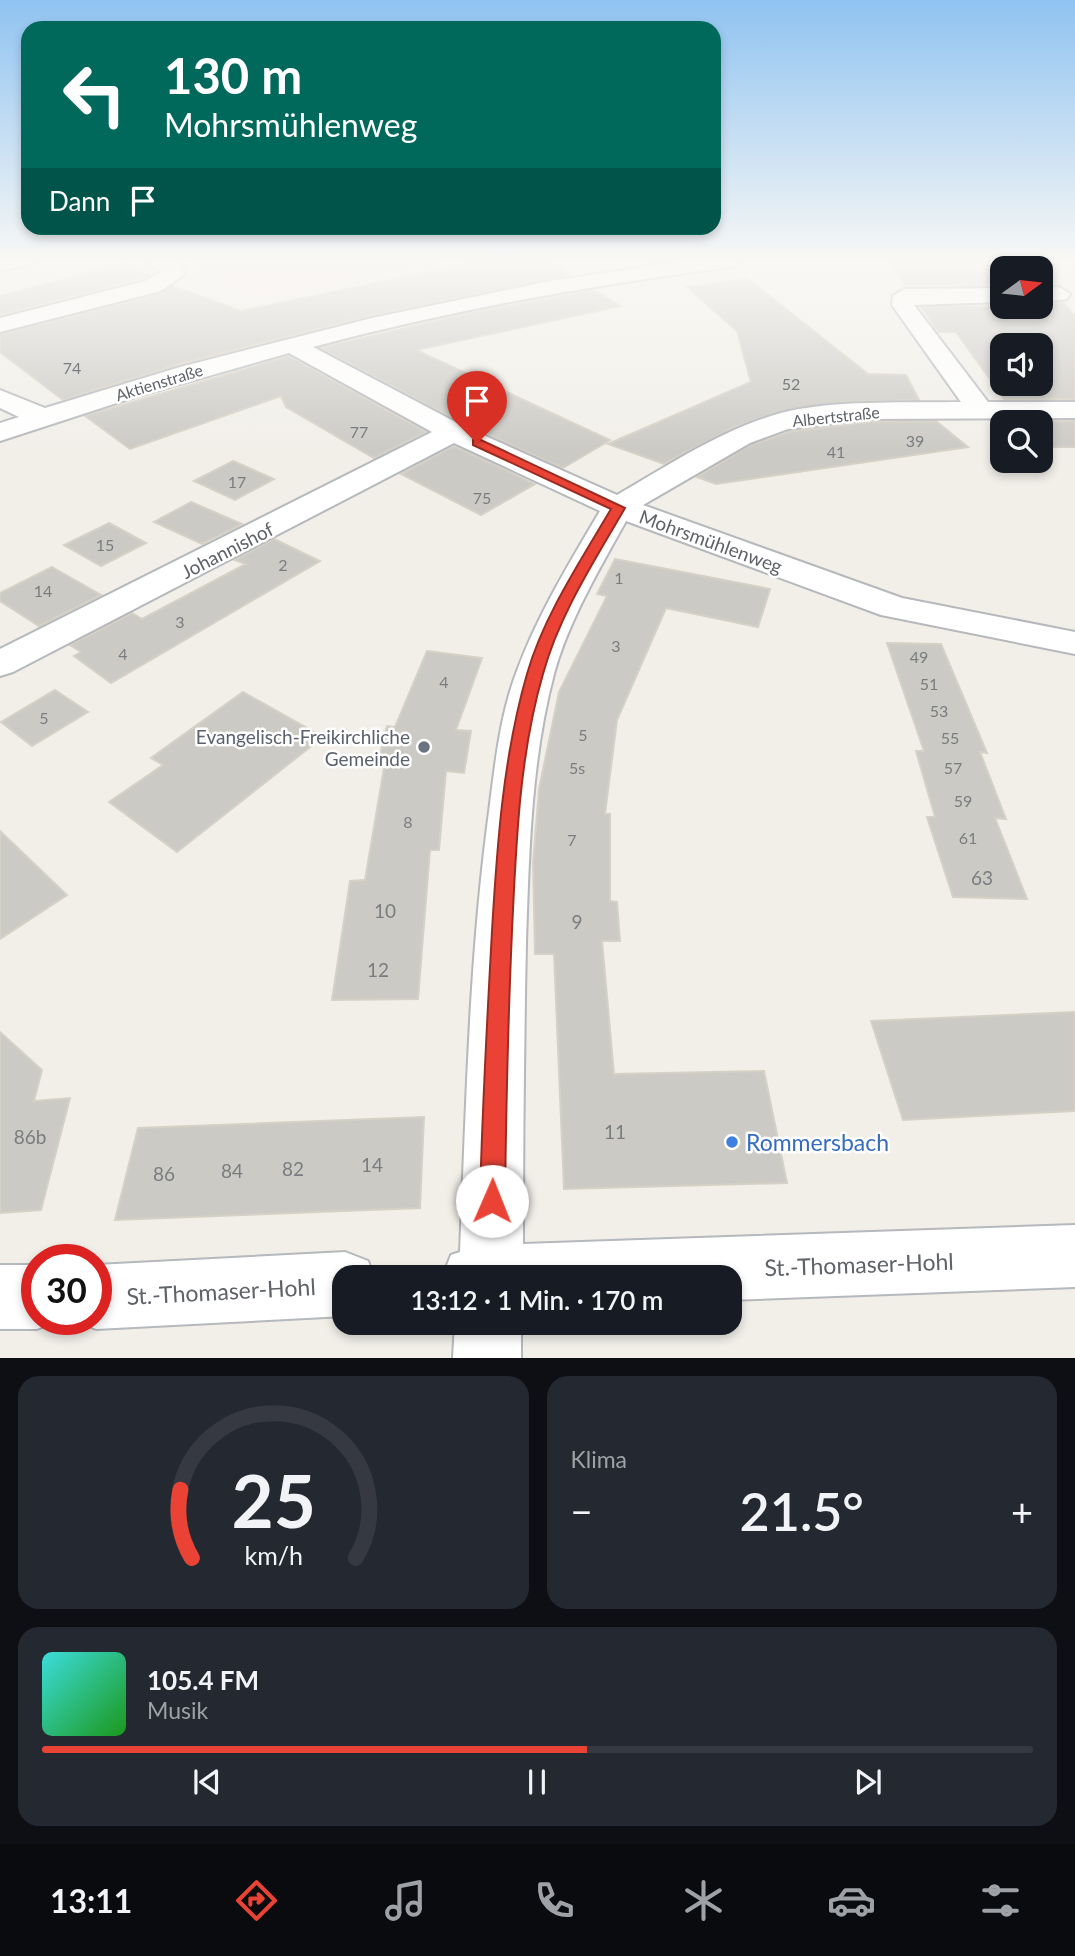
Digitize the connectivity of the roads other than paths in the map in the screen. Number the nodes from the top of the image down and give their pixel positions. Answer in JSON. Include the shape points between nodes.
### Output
{"nodes":[{"id":1,"x":374,"y":324,"type":"edge"},
{"id":2,"x":917,"y":324,"type":"edge"},
{"id":3,"x":292,"y":345,"type":"junction"},
{"id":4,"x":0,"y":398,"type":"edge"},
{"id":5,"x":979,"y":410,"type":"junction"},
{"id":6,"x":1075,"y":410,"type":"edge"},
{"id":7,"x":42,"y":417,"type":"junction"},
{"id":8,"x":453,"y":432,"type":"junction"},
{"id":9,"x":0,"y":433,"type":"edge"},
{"id":10,"x":618,"y":508,"type":"junction"},
{"id":11,"x":1075,"y":643,"type":"edge"},
{"id":12,"x":0,"y":664,"type":"edge"},
{"id":13,"x":1075,"y":1256,"type":"edge"},
{"id":14,"x":491,"y":1265,"type":"edge"},
{"id":15,"x":742,"y":1268,"type":"edge"},
{"id":16,"x":332,"y":1285,"type":"edge"},
{"id":17,"x":112,"y":1296,"type":"edge"},
{"id":18,"x":0,"y":1297,"type":"edge"},
{"id":19,"x":21,"y":1297,"type":"edge"},
{"id":20,"x":488,"y":1335,"type":"edge"},
{"id":21,"x":487,"y":1357,"type":"edge"}],
"edges":[{"from":1,"to":3,"type":"street","name":"Aktienstraße"},
{"from":2,"to":5,"type":"street"},
{"from":3,"to":7,"type":"street","name":"Aktienstraße"},
{"from":3,"to":8,"type":"street","name":"Mohrsmühlenweg"},
{"from":4,"to":7,"type":"street"},
{"from":5,"to":6,"type":"street","name":"Albertstraße"},
{"from":5,"to":10,"type":"street","name":"Albertstraße","via":[[870,411],[783,421],[740,437]]},
{"from":7,"to":9,"type":"street","name":"Aktienstraße"},
{"from":8,"to":10,"type":"street","name":"Mohrsmühlenweg"},
{"from":8,"to":12,"type":"street","name":"Johannishof"},
{"from":10,"to":11,"type":"street","name":"Mohrsmühlenweg","via":[[894,607]]},
{"from":10,"to":14,"type":"street","via":[[571,590],[535,672],[517,757],[505,870]]},
{"from":13,"to":15,"type":"street","name":"St.-Thomaser-Hohl"},
{"from":16,"to":17,"type":"street","name":"St.-Thomaser-Hohl"},
{"from":18,"to":19,"type":"street"},
{"from":20,"to":21,"type":"street"}]}
